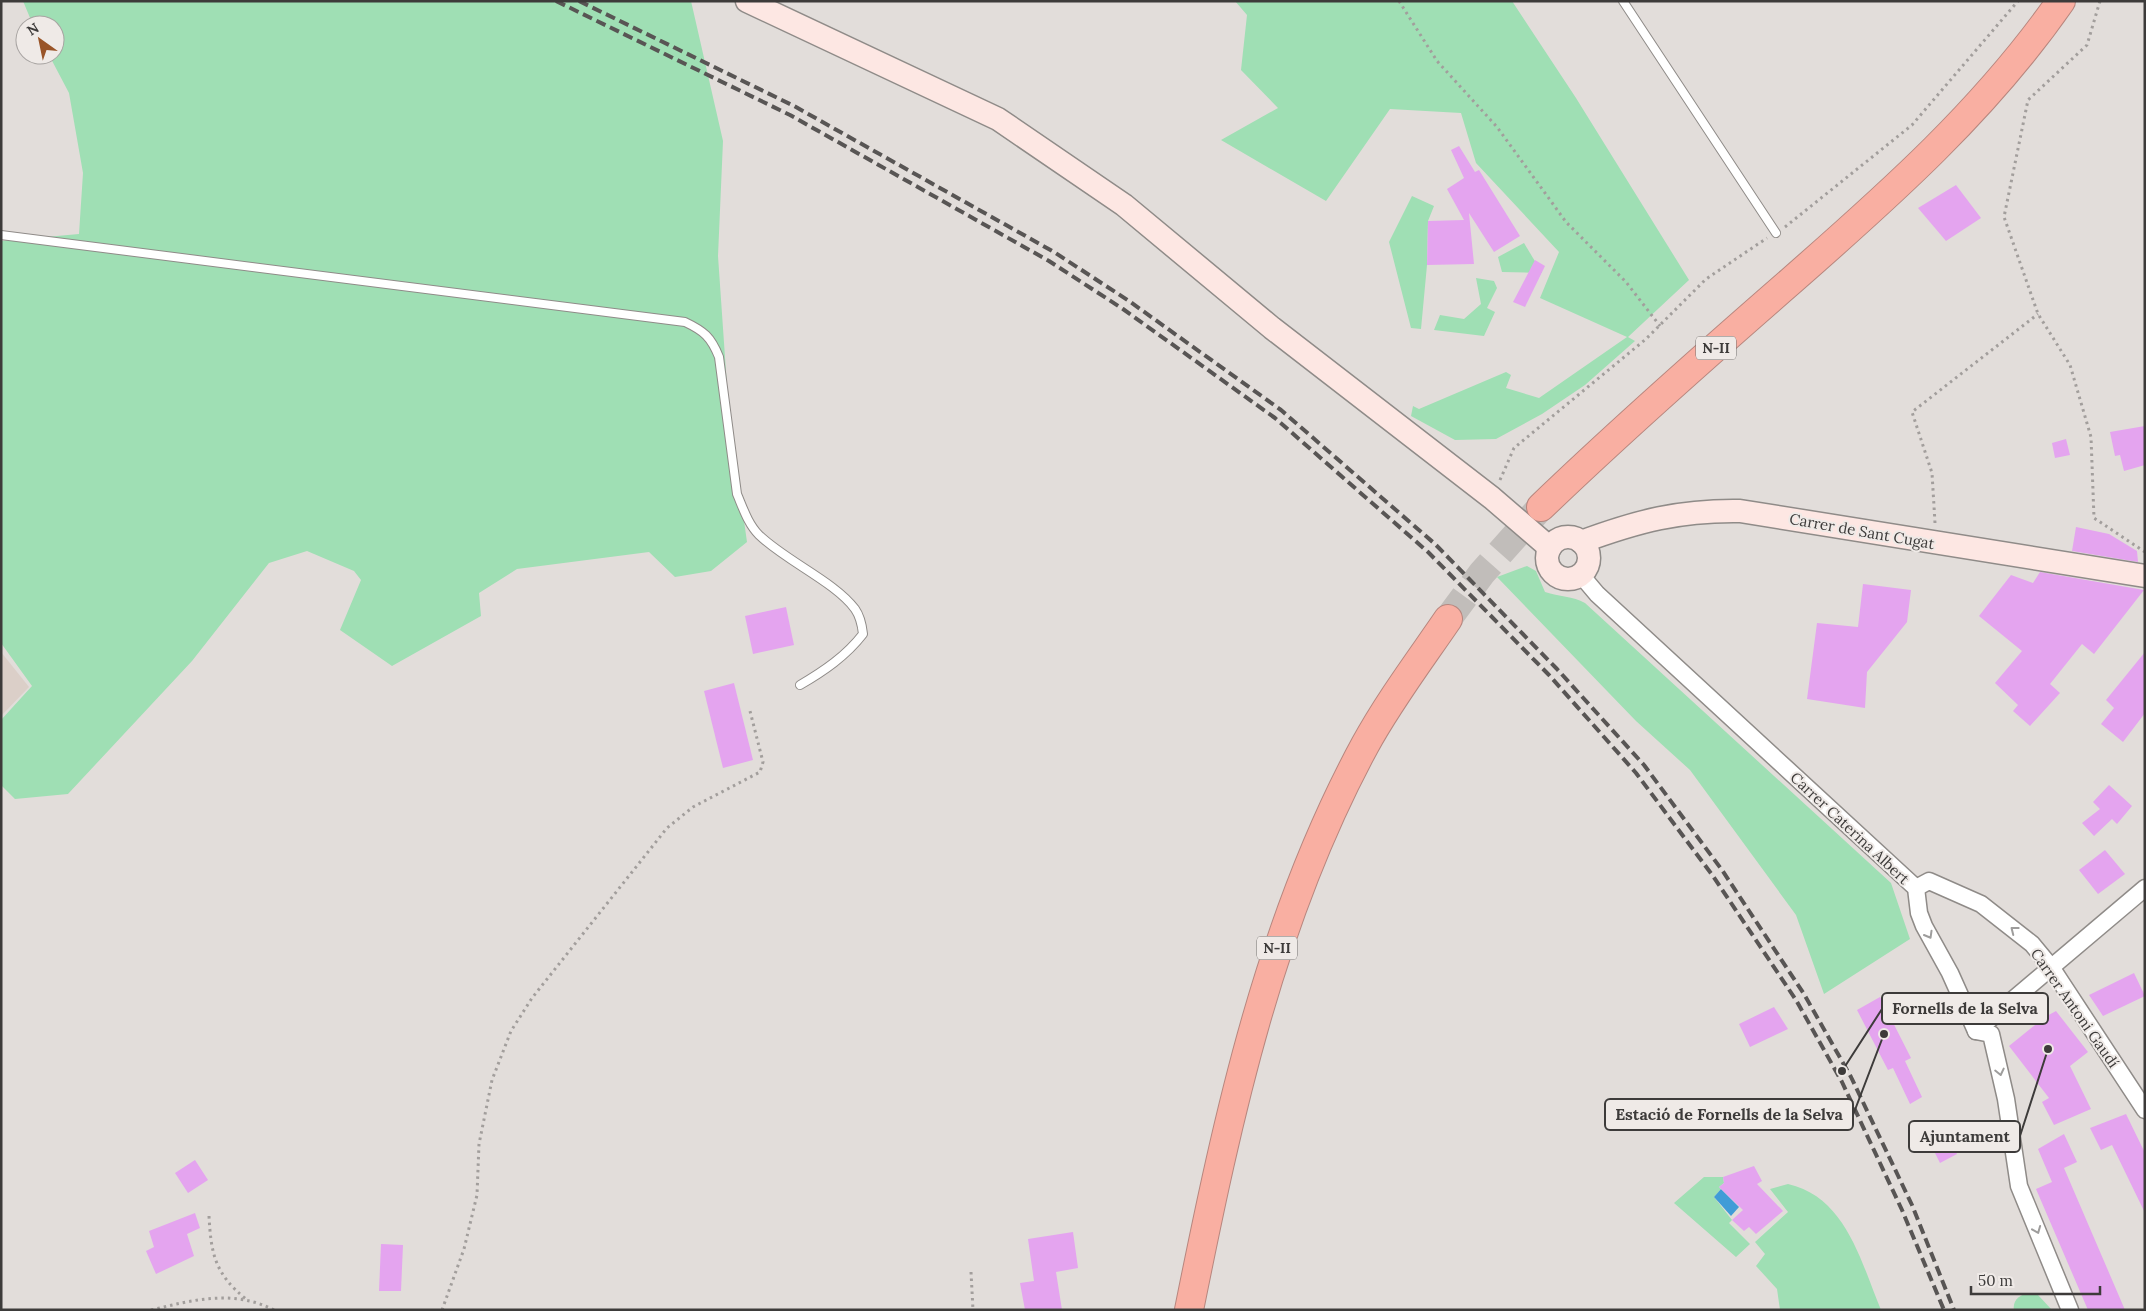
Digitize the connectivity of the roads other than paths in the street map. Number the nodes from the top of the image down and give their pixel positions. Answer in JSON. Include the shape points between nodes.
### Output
{"nodes":[{"id":1,"x":747,"y":1,"type":"edge"},
{"id":2,"x":1623,"y":1,"type":"edge"},
{"id":3,"x":2061,"y":1,"type":"edge"},
{"id":4,"x":1776,"y":233,"type":"road end"},
{"id":5,"x":1,"y":235,"type":"edge"},
{"id":6,"x":1541,"y":507,"type":"tunnel mouth"},
{"id":7,"x":1582,"y":542,"type":"junction"},
{"id":8,"x":1550,"y":548,"type":"junction"},
{"id":9,"x":1580,"y":575,"type":"junction"},
{"id":10,"x":2145,"y":576,"type":"edge"},
{"id":11,"x":1448,"y":619,"type":"tunnel mouth"},
{"id":12,"x":800,"y":686,"type":"dead end"},
{"id":13,"x":1916,"y":888,"type":"junction"},
{"id":14,"x":2145,"y":888,"type":"edge"},
{"id":15,"x":2051,"y":967,"type":"junction"},
{"id":16,"x":1976,"y":1031,"type":"junction"},
{"id":17,"x":2145,"y":1110,"type":"edge"},
{"id":18,"x":1189,"y":1310,"type":"edge"},
{"id":19,"x":2070,"y":1310,"type":"edge"}],
"edges":[{"from":1,"to":8,"type":"street","via":[[998,119],[1124,205],[1272,328],[1492,498]]},
{"from":2,"to":4,"type":"lane"},
{"from":3,"to":6,"type":"highway","number":"N-II","via":[[1975,108],[1893,191]]},
{"from":5,"to":12,"type":"lane","via":[[685,322],[698,328],[713,341],[719,356],[737,494],[746,515],[758,534],[781,554],[836,591],[854,608],[861,620],[863,634],[851,650]]},
{"from":7,"to":8,"type":"street","via":[[1564,538]]},
{"from":7,"to":9,"type":"street","via":[[1589,559]]},
{"from":7,"to":10,"type":"street","name":"Carrer de Sant Cugat","via":[[1629,524],[1703,510],[1740,510]]},
{"from":8,"to":9,"type":"street","via":[[1547,559],[1554,574],[1569,579]]},
{"from":9,"to":13,"type":"street","name":"Carrer Caterina Albert"},
{"from":11,"to":18,"type":"highway","number":"N-II","via":[[1366,745],[1312,855],[1284,926],[1232,1112]]},
{"from":15,"to":13,"type":"street","name":"Carrer Antoni Gaudí","one_way":true,"via":[[2032,944],[1981,904],[1929,880]]},
{"from":13,"to":16,"type":"street","name":"Carrer Caterina Albert","one_way":true,"via":[[1924,926],[1950,972]]},
{"from":14,"to":15,"type":"street"},
{"from":15,"to":16,"type":"street"},
{"from":15,"to":17,"type":"street","name":"Carrer Antoni Gaudí"},
{"from":16,"to":19,"type":"street","one_way":true,"via":[[1991,1034],[2006,1099],[2019,1186]]}]}
